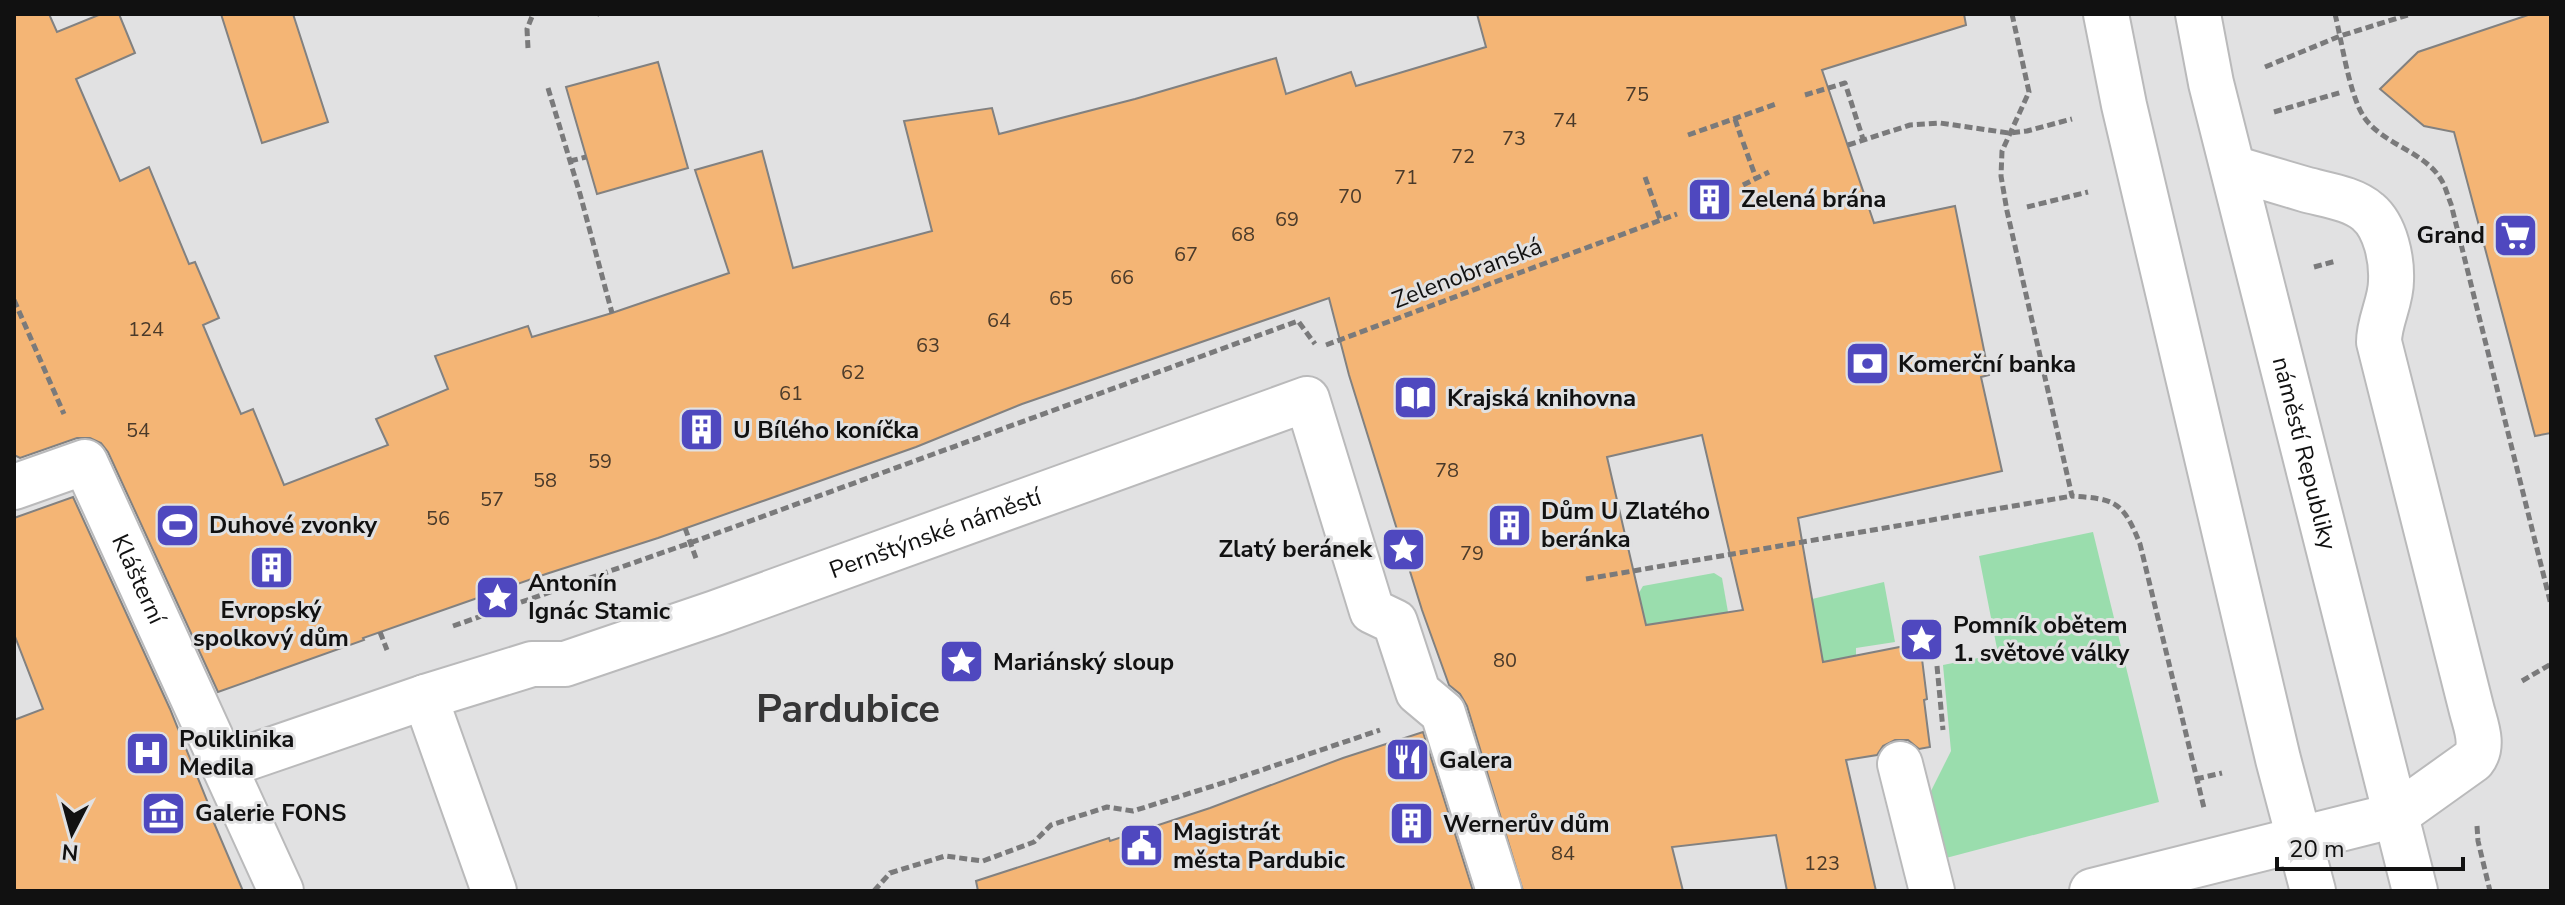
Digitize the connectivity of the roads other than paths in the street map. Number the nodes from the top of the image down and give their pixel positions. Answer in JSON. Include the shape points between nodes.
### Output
{"nodes":[{"id":1,"x":2106,"y":14,"type":"edge"},
{"id":2,"x":2198,"y":14,"type":"edge"},
{"id":3,"x":2233,"y":168,"type":"junction"},
{"id":4,"x":14,"y":487,"type":"edge"},
{"id":5,"x":425,"y":697,"type":"junction"},
{"id":6,"x":1900,"y":764,"type":"dead end"},
{"id":7,"x":224,"y":766,"type":"junction"},
{"id":8,"x":2396,"y":815,"type":"junction"},
{"id":9,"x":2300,"y":839,"type":"junction"},
{"id":10,"x":281,"y":891,"type":"edge"},
{"id":11,"x":494,"y":891,"type":"edge"},
{"id":12,"x":1499,"y":891,"type":"edge"},
{"id":13,"x":1932,"y":891,"type":"edge"},
{"id":14,"x":2092,"y":891,"type":"edge"},
{"id":15,"x":2313,"y":891,"type":"edge"},
{"id":16,"x":2415,"y":891,"type":"edge"}],
"edges":[{"from":1,"to":9,"type":"street"},
{"from":2,"to":3,"type":"street","name":"náměstí Republiky"},
{"from":3,"to":8,"type":"street","name":"náměstí Republiky"},
{"from":3,"to":8,"type":"street","via":[[2359,206],[2377,221],[2389,254],[2391,289],[2379,342],[2479,742],[2473,760]]},
{"from":4,"to":7,"type":"street","name":"Klášterní","via":[[85,462]]},
{"from":5,"to":7,"type":"street","name":"Pernštýnské náměstí"},
{"from":5,"to":11,"type":"street"},
{"from":5,"to":12,"type":"street","name":"Pernštýnské náměstí","via":[[532,664],[565,664],[1307,399],[1372,611],[1395,622],[1418,692],[1443,713]]},
{"from":6,"to":13,"type":"street"},
{"from":7,"to":10,"type":"street"},
{"from":8,"to":9,"type":"street"},
{"from":8,"to":16,"type":"street","name":"náměstí Republiky"},
{"from":9,"to":14,"type":"street"},
{"from":9,"to":15,"type":"street"}]}
